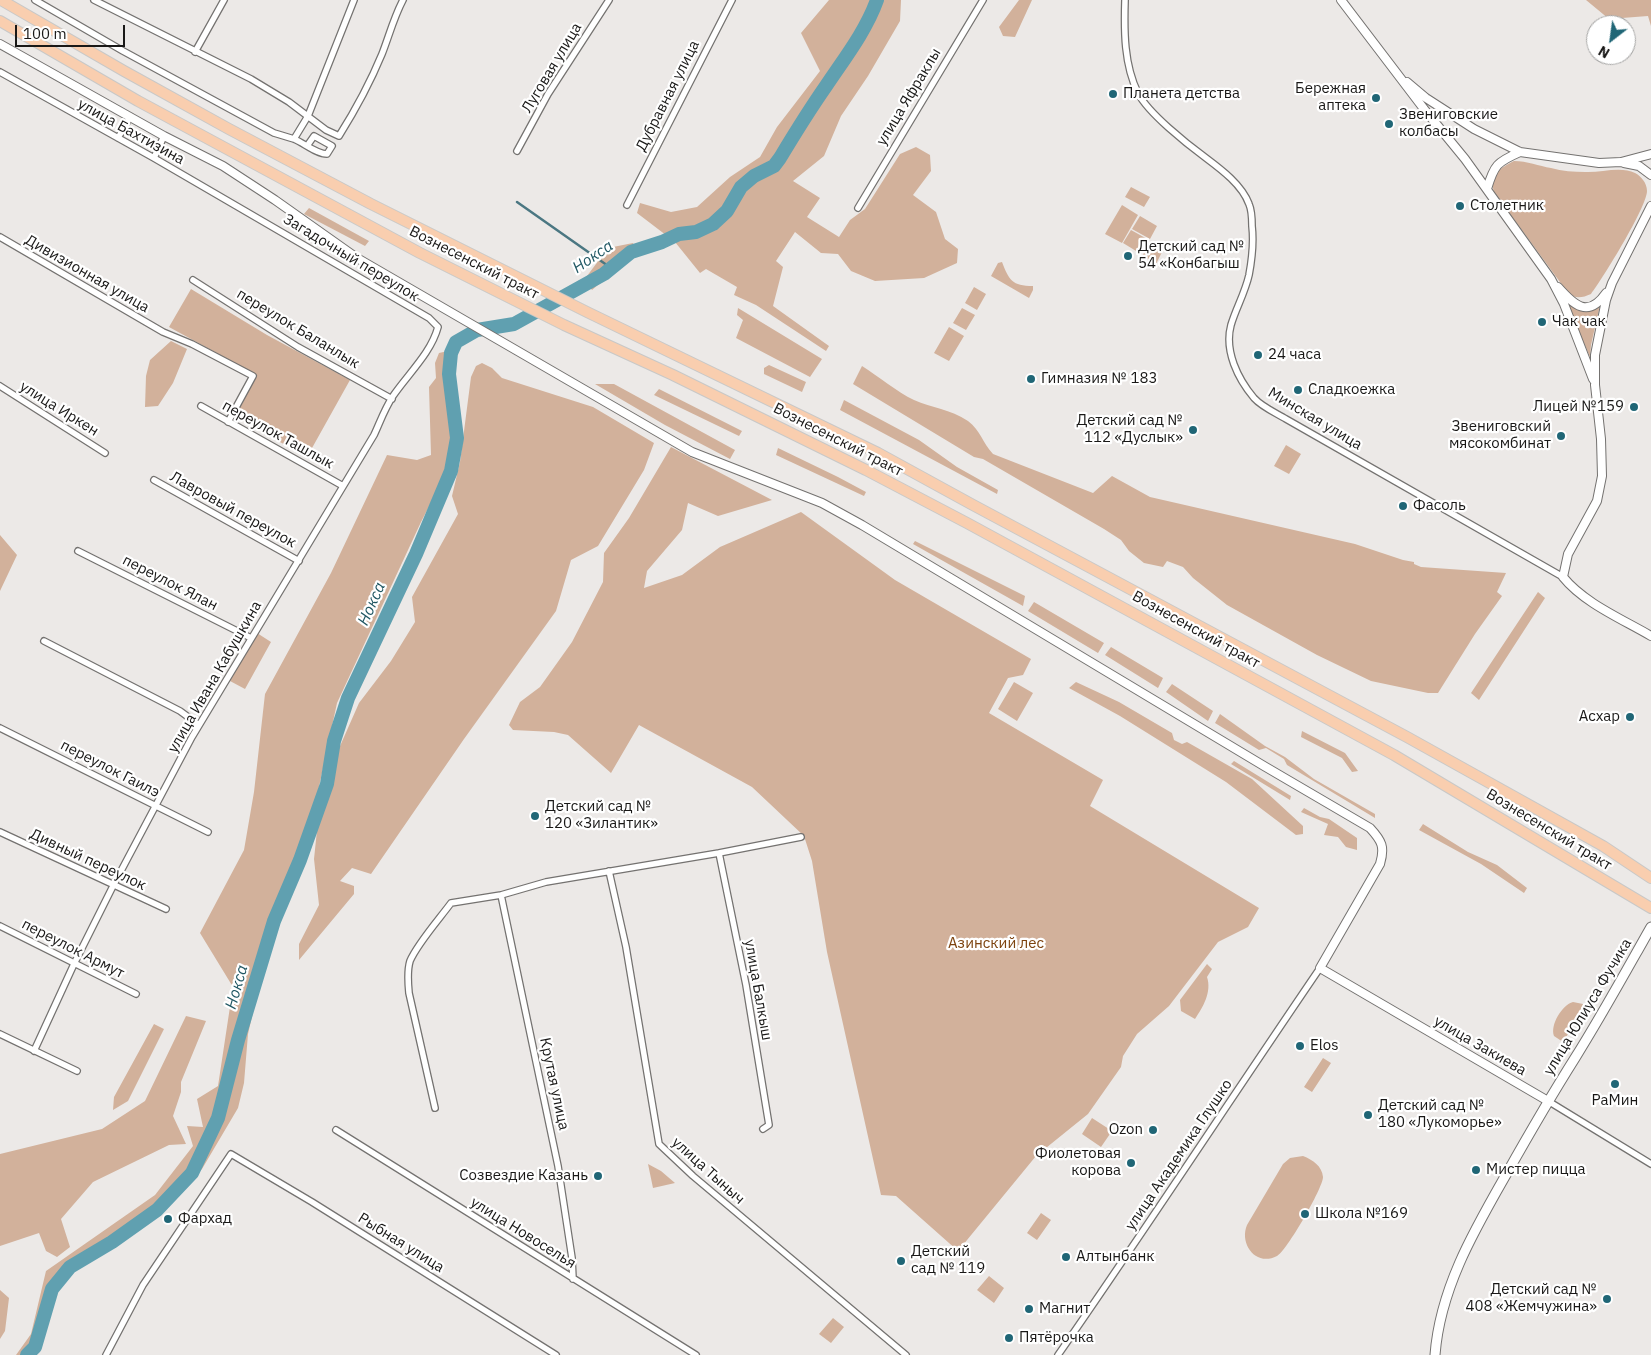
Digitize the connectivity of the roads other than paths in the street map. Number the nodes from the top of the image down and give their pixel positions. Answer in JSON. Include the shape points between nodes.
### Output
{"nodes":[{"id":1,"x":1,"y":0,"type":"edge"},
{"id":2,"x":35,"y":0,"type":"edge"},
{"id":3,"x":94,"y":0,"type":"edge"},
{"id":4,"x":224,"y":0,"type":"edge"},
{"id":5,"x":354,"y":0,"type":"edge"},
{"id":6,"x":403,"y":0,"type":"edge"},
{"id":7,"x":609,"y":0,"type":"edge"},
{"id":8,"x":732,"y":0,"type":"edge"},
{"id":9,"x":983,"y":0,"type":"edge"},
{"id":10,"x":1125,"y":0,"type":"edge"},
{"id":11,"x":1341,"y":0,"type":"edge"},
{"id":12,"x":0,"y":21,"type":"edge"},
{"id":13,"x":0,"y":44,"type":"edge"},
{"id":14,"x":195,"y":52,"type":"junction"},
{"id":15,"x":1393,"y":68,"type":"junction"},
{"id":16,"x":0,"y":72,"type":"edge"},
{"id":17,"x":308,"y":116,"type":"junction"},
{"id":18,"x":130,"y":117,"type":"junction"},
{"id":19,"x":164,"y":136,"type":"junction"},
{"id":20,"x":118,"y":138,"type":"junction"},
{"id":21,"x":294,"y":140,"type":"junction"},
{"id":22,"x":307,"y":146,"type":"dead end"},
{"id":23,"x":517,"y":151,"type":"dead end"},
{"id":24,"x":1520,"y":152,"type":"junction"},
{"id":25,"x":1651,"y":154,"type":"edge"},
{"id":26,"x":154,"y":158,"type":"junction"},
{"id":27,"x":1621,"y":162,"type":"junction"},
{"id":28,"x":1651,"y":175,"type":"edge"},
{"id":29,"x":1487,"y":189,"type":"junction"},
{"id":30,"x":627,"y":204,"type":"dead end"},
{"id":31,"x":858,"y":208,"type":"dead end"},
{"id":32,"x":1650,"y":208,"type":"edge"},
{"id":33,"x":250,"y":214,"type":"joint"},
{"id":34,"x":0,"y":237,"type":"edge"},
{"id":35,"x":1551,"y":279,"type":"junction"},
{"id":36,"x":193,"y":280,"type":"dead end"},
{"id":37,"x":1612,"y":283,"type":"junction"},
{"id":38,"x":438,"y":327,"type":"joint"},
{"id":39,"x":1595,"y":385,"type":"junction"},
{"id":40,"x":0,"y":386,"type":"edge"},
{"id":41,"x":392,"y":399,"type":"junction"},
{"id":42,"x":201,"y":406,"type":"dead end"},
{"id":43,"x":228,"y":422,"type":"junction"},
{"id":44,"x":105,"y":453,"type":"dead end"},
{"id":45,"x":154,"y":480,"type":"dead end"},
{"id":46,"x":344,"y":486,"type":"junction"},
{"id":47,"x":78,"y":551,"type":"dead end"},
{"id":48,"x":299,"y":561,"type":"junction"},
{"id":49,"x":1563,"y":577,"type":"junction"},
{"id":50,"x":1651,"y":636,"type":"edge"},
{"id":51,"x":251,"y":638,"type":"junction"},
{"id":52,"x":44,"y":642,"type":"dead end"},
{"id":53,"x":199,"y":725,"type":"junction"},
{"id":54,"x":0,"y":728,"type":"edge"},
{"id":55,"x":156,"y":807,"type":"junction"},
{"id":56,"x":0,"y":832,"type":"edge"},
{"id":57,"x":208,"y":832,"type":"dead end"},
{"id":58,"x":801,"y":837,"type":"dead end"},
{"id":59,"x":720,"y":853,"type":"junction"},
{"id":60,"x":609,"y":871,"type":"junction"},
{"id":61,"x":1651,"y":878,"type":"edge"},
{"id":62,"x":113,"y":886,"type":"junction"},
{"id":63,"x":501,"y":895,"type":"junction"},
{"id":64,"x":1651,"y":908,"type":"edge"},
{"id":65,"x":166,"y":909,"type":"dead end"},
{"id":66,"x":0,"y":926,"type":"edge"},
{"id":67,"x":1650,"y":928,"type":"edge"},
{"id":68,"x":74,"y":964,"type":"junction"},
{"id":69,"x":1320,"y":968,"type":"junction"},
{"id":70,"x":136,"y":994,"type":"dead end"},
{"id":71,"x":0,"y":1034,"type":"edge"},
{"id":72,"x":34,"y":1051,"type":"junction"},
{"id":73,"x":77,"y":1071,"type":"dead end"},
{"id":74,"x":1548,"y":1101,"type":"junction"},
{"id":75,"x":435,"y":1108,"type":"dead end"},
{"id":76,"x":763,"y":1129,"type":"dead end"},
{"id":77,"x":336,"y":1130,"type":"dead end"},
{"id":78,"x":1651,"y":1164,"type":"edge"},
{"id":79,"x":573,"y":1279,"type":"junction"},
{"id":80,"x":106,"y":1355,"type":"edge"},
{"id":81,"x":556,"y":1355,"type":"edge"},
{"id":82,"x":696,"y":1355,"type":"edge"},
{"id":83,"x":906,"y":1355,"type":"edge"},
{"id":84,"x":1058,"y":1355,"type":"edge"},
{"id":85,"x":1435,"y":1355,"type":"edge"}],
"edges":[{"from":1,"to":61,"type":"main road","name":"Вознесенский тракт","via":[[229,129],[432,235],[878,453],[1407,737],[1604,846]]},
{"from":2,"to":21,"type":"street","via":[[274,133]]},
{"from":3,"to":14,"type":"street"},
{"from":4,"to":14,"type":"street"},
{"from":5,"to":17,"type":"street"},
{"from":6,"to":17,"type":"street","via":[[360,102],[339,136]]},
{"from":7,"to":23,"type":"street","name":"Луговая улица","via":[[548,94]]},
{"from":8,"to":30,"type":"street","name":"Дубравная улица"},
{"from":9,"to":31,"type":"street","name":"улица Яфраклы"},
{"from":10,"to":49,"type":"street","name":"Минская улица","via":[[1127,59],[1138,94],[1178,136],[1223,170],[1245,194],[1250,206],[1254,244],[1249,276],[1231,326],[1229,343],[1238,373],[1255,399]]},
{"from":11,"to":15,"type":"street"},
{"from":12,"to":64,"type":"main road","name":"Вознесенский тракт","via":[[138,101],[420,253],[866,470],[975,527],[1394,755]]},
{"from":13,"to":18,"type":"street"},
{"from":14,"to":17,"type":"street","via":[[251,79]]},
{"from":15,"to":24,"type":"street","via":[[1426,98],[1474,129]]},
{"from":15,"to":29,"type":"street"},
{"from":16,"to":20,"type":"street","name":"улица Бахтизина"},
{"from":17,"to":21,"type":"street"},
{"from":18,"to":19,"type":"street"},
{"from":18,"to":20,"type":"street"},
{"from":19,"to":26,"type":"street"},
{"from":19,"to":69,"type":"street","via":[[223,166],[357,258],[692,452],[822,503],[862,525],[1370,828],[1380,839],[1384,852],[1380,864]]},
{"from":20,"to":26,"type":"street","name":"улица Бахтизина"},
{"from":21,"to":22,"type":"street"},
{"from":24,"to":27,"type":"street"},
{"from":24,"to":29,"type":"street","via":[[1502,160],[1493,170]]},
{"from":25,"to":27,"type":"street"},
{"from":26,"to":33,"type":"street","name":"улица Бахтизина"},
{"from":27,"to":28,"type":"street","via":[[1639,166]]},
{"from":29,"to":35,"type":"street"},
{"from":32,"to":37,"type":"street"},
{"from":33,"to":38,"type":"street","name":"Загадочный переулок","via":[[429,318]]},
{"from":34,"to":43,"type":"street","name":"Дивизионная улица","via":[[163,332],[253,376]]},
{"from":35,"to":37,"type":"street","via":[[1570,300],[1584,307],[1593,306],[1601,300]]},
{"from":35,"to":39,"type":"street"},
{"from":36,"to":41,"type":"street","name":"переулок Баланлык","via":[[298,347]]},
{"from":37,"to":39,"type":"street","via":[[1595,355]]},
{"from":38,"to":41,"type":"street","name":"улица Ивана Кабушкина","via":[[429,347]]},
{"from":39,"to":49,"type":"street","via":[[1602,476],[1597,501],[1568,554]]},
{"from":40,"to":44,"type":"street","name":"улица Иркен"},
{"from":41,"to":46,"type":"street","name":"улица Ивана Кабушкина"},
{"from":42,"to":43,"type":"street","name":"переулок Ташлык"},
{"from":43,"to":46,"type":"street","name":"переулок Ташлык"},
{"from":45,"to":48,"type":"street","name":"Лавровый переулок"},
{"from":46,"to":48,"type":"street","name":"улица Ивана Кабушкина"},
{"from":47,"to":51,"type":"street","name":"переулок Ялан"},
{"from":48,"to":51,"type":"street","name":"улица Ивана Кабушкина"},
{"from":49,"to":50,"type":"street","name":"Минская улица","via":[[1584,597]]},
{"from":51,"to":53,"type":"street","name":"улица Ивана Кабушкина"},
{"from":52,"to":53,"type":"street","via":[[180,711]]},
{"from":53,"to":55,"type":"street","name":"улица Ивана Кабушкина"},
{"from":54,"to":55,"type":"street","name":"переулок Гаилэ"},
{"from":55,"to":57,"type":"street","name":"переулок Гаилэ"},
{"from":55,"to":62,"type":"street","name":"улица Ивана Кабушкина"},
{"from":56,"to":62,"type":"street","name":"Дивный переулок"},
{"from":58,"to":59,"type":"street"},
{"from":59,"to":60,"type":"street"},
{"from":59,"to":76,"type":"street","name":"улица Балкыш","via":[[769,1125]]},
{"from":60,"to":63,"type":"street","via":[[546,882]]},
{"from":60,"to":83,"type":"street","name":"улица Тыныч","via":[[626,947],[659,1144]]},
{"from":62,"to":65,"type":"street","name":"Дивный переулок"},
{"from":62,"to":68,"type":"street","name":"улица Ивана Кабушкина"},
{"from":63,"to":75,"type":"street","via":[[451,903],[410,962],[409,993]]},
{"from":63,"to":79,"type":"street","name":"Крутая улица","via":[[558,1166]]},
{"from":66,"to":68,"type":"street","name":"переулок Армут"},
{"from":67,"to":74,"type":"main road","name":"улица Юлиуса Фучика"},
{"from":68,"to":70,"type":"street","name":"переулок Армут"},
{"from":68,"to":72,"type":"street","name":"улица Ивана Кабушкина"},
{"from":69,"to":74,"type":"street","name":"улица Закиева"},
{"from":69,"to":84,"type":"street","name":"улица Академика Глушко"},
{"from":71,"to":72,"type":"street"},
{"from":72,"to":73,"type":"street"},
{"from":74,"to":78,"type":"street","name":"улица Закиева"},
{"from":74,"to":85,"type":"main road","name":"улица Юлиуса Фучика","via":[[1461,1257],[1440,1325]]},
{"from":77,"to":79,"type":"street","name":"улица Новоселья"},
{"from":79,"to":82,"type":"street","name":"улица Новоселья"},
{"from":80,"to":81,"type":"street","name":"Рыбная улица","via":[[143,1285],[231,1154]]}]}
